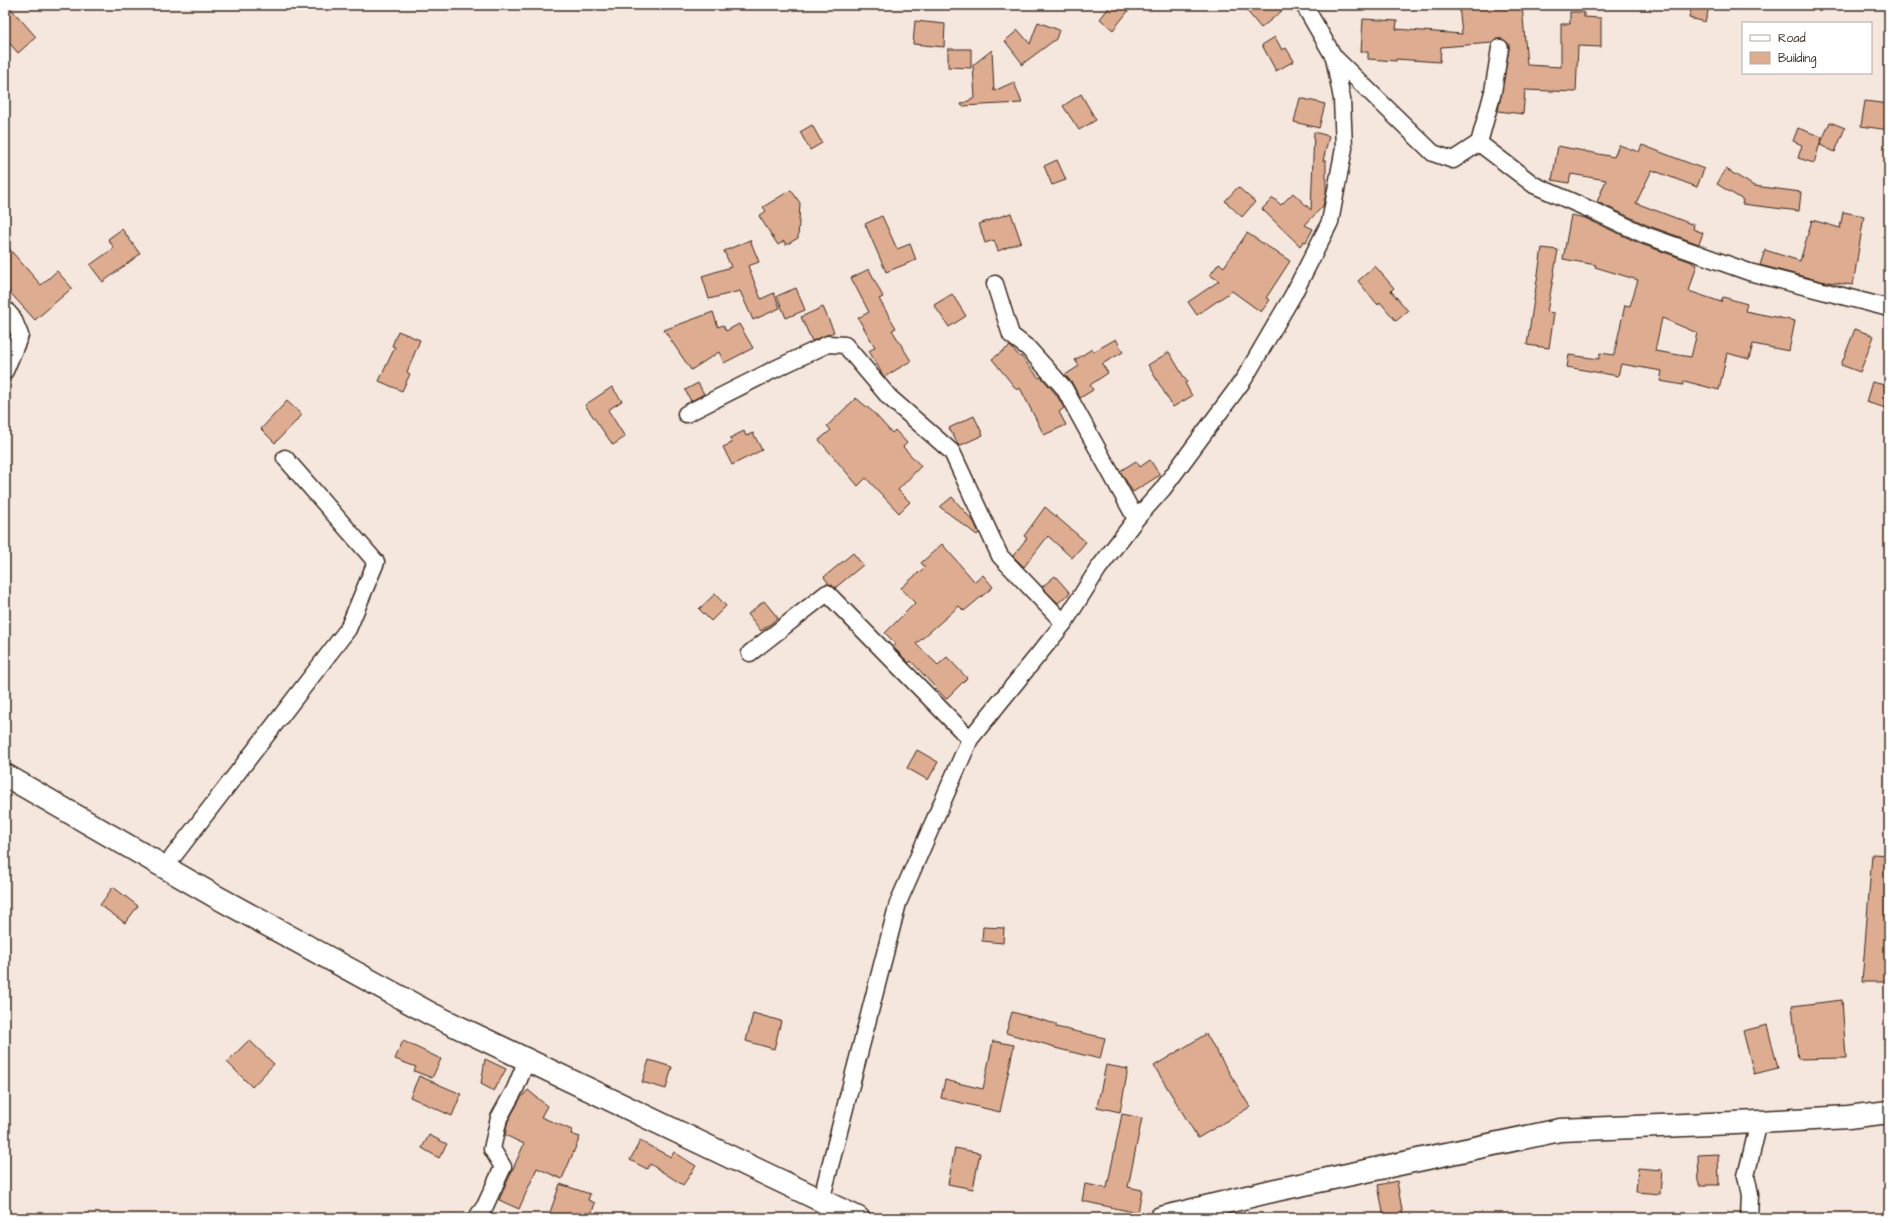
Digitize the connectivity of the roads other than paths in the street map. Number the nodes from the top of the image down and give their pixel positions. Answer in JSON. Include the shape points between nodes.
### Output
{"nodes":[{"id":1,"x":1304,"y":5,"type":"edge"},
{"id":2,"x":1500,"y":48,"type":"dead end"},
{"id":3,"x":1334,"y":57,"type":"junction"},
{"id":4,"x":1479,"y":143,"type":"junction"},
{"id":5,"x":995,"y":284,"type":"dead end"},
{"id":6,"x":1889,"y":308,"type":"edge"},
{"id":7,"x":5,"y":309,"type":"edge"},
{"id":8,"x":5,"y":371,"type":"edge"},
{"id":9,"x":686,"y":414,"type":"dead end"},
{"id":10,"x":285,"y":458,"type":"dead end"},
{"id":11,"x":1136,"y":519,"type":"junction"},
{"id":12,"x":1064,"y":623,"type":"junction"},
{"id":13,"x":750,"y":652,"type":"dead end"},
{"id":14,"x":970,"y":739,"type":"junction"},
{"id":15,"x":5,"y":775,"type":"edge"},
{"id":16,"x":165,"y":867,"type":"junction"},
{"id":17,"x":527,"y":1060,"type":"junction"},
{"id":18,"x":1889,"y":1112,"type":"edge"},
{"id":19,"x":1759,"y":1122,"type":"junction"},
{"id":20,"x":821,"y":1201,"type":"junction"},
{"id":21,"x":1167,"y":1217,"type":"edge"},
{"id":22,"x":480,"y":1218,"type":"edge"},
{"id":23,"x":858,"y":1218,"type":"edge"},
{"id":24,"x":1749,"y":1218,"type":"edge"}],
"edges":[{"from":1,"to":3,"type":"street"},
{"from":2,"to":4,"type":"street","via":[[1493,92]]},
{"from":3,"to":4,"type":"street","via":[[1433,153],[1453,160]]},
{"from":3,"to":11,"type":"street","via":[[1342,99],[1344,148],[1330,222],[1293,295],[1244,379],[1162,490]]},
{"from":4,"to":6,"type":"street","via":[[1534,185],[1645,235],[1749,272]]},
{"from":5,"to":11,"type":"street","via":[[1011,335],[1028,348],[1064,388]]},
{"from":7,"to":8,"type":"street","via":[[13,318],[20,335]]},
{"from":9,"to":12,"type":"street","via":[[828,344],[845,345],[889,397],[952,452],[1000,556]]},
{"from":10,"to":16,"type":"street","via":[[376,562],[348,629]]},
{"from":11,"to":12,"type":"street","via":[[1098,569]]},
{"from":12,"to":14,"type":"street"},
{"from":13,"to":14,"type":"street","via":[[827,593]]},
{"from":14,"to":20,"type":"street","via":[[898,903]]},
{"from":15,"to":16,"type":"street"},
{"from":16,"to":17,"type":"street","via":[[431,1014]]},
{"from":17,"to":20,"type":"street"},
{"from":17,"to":22,"type":"street","via":[[499,1118],[492,1149],[503,1167],[485,1206],[477,1217]]},
{"from":18,"to":19,"type":"street"},
{"from":19,"to":21,"type":"street","via":[[1560,1130],[1276,1190]]},
{"from":19,"to":24,"type":"street","via":[[1746,1176],[1750,1195]]},
{"from":20,"to":23,"type":"street"}]}
